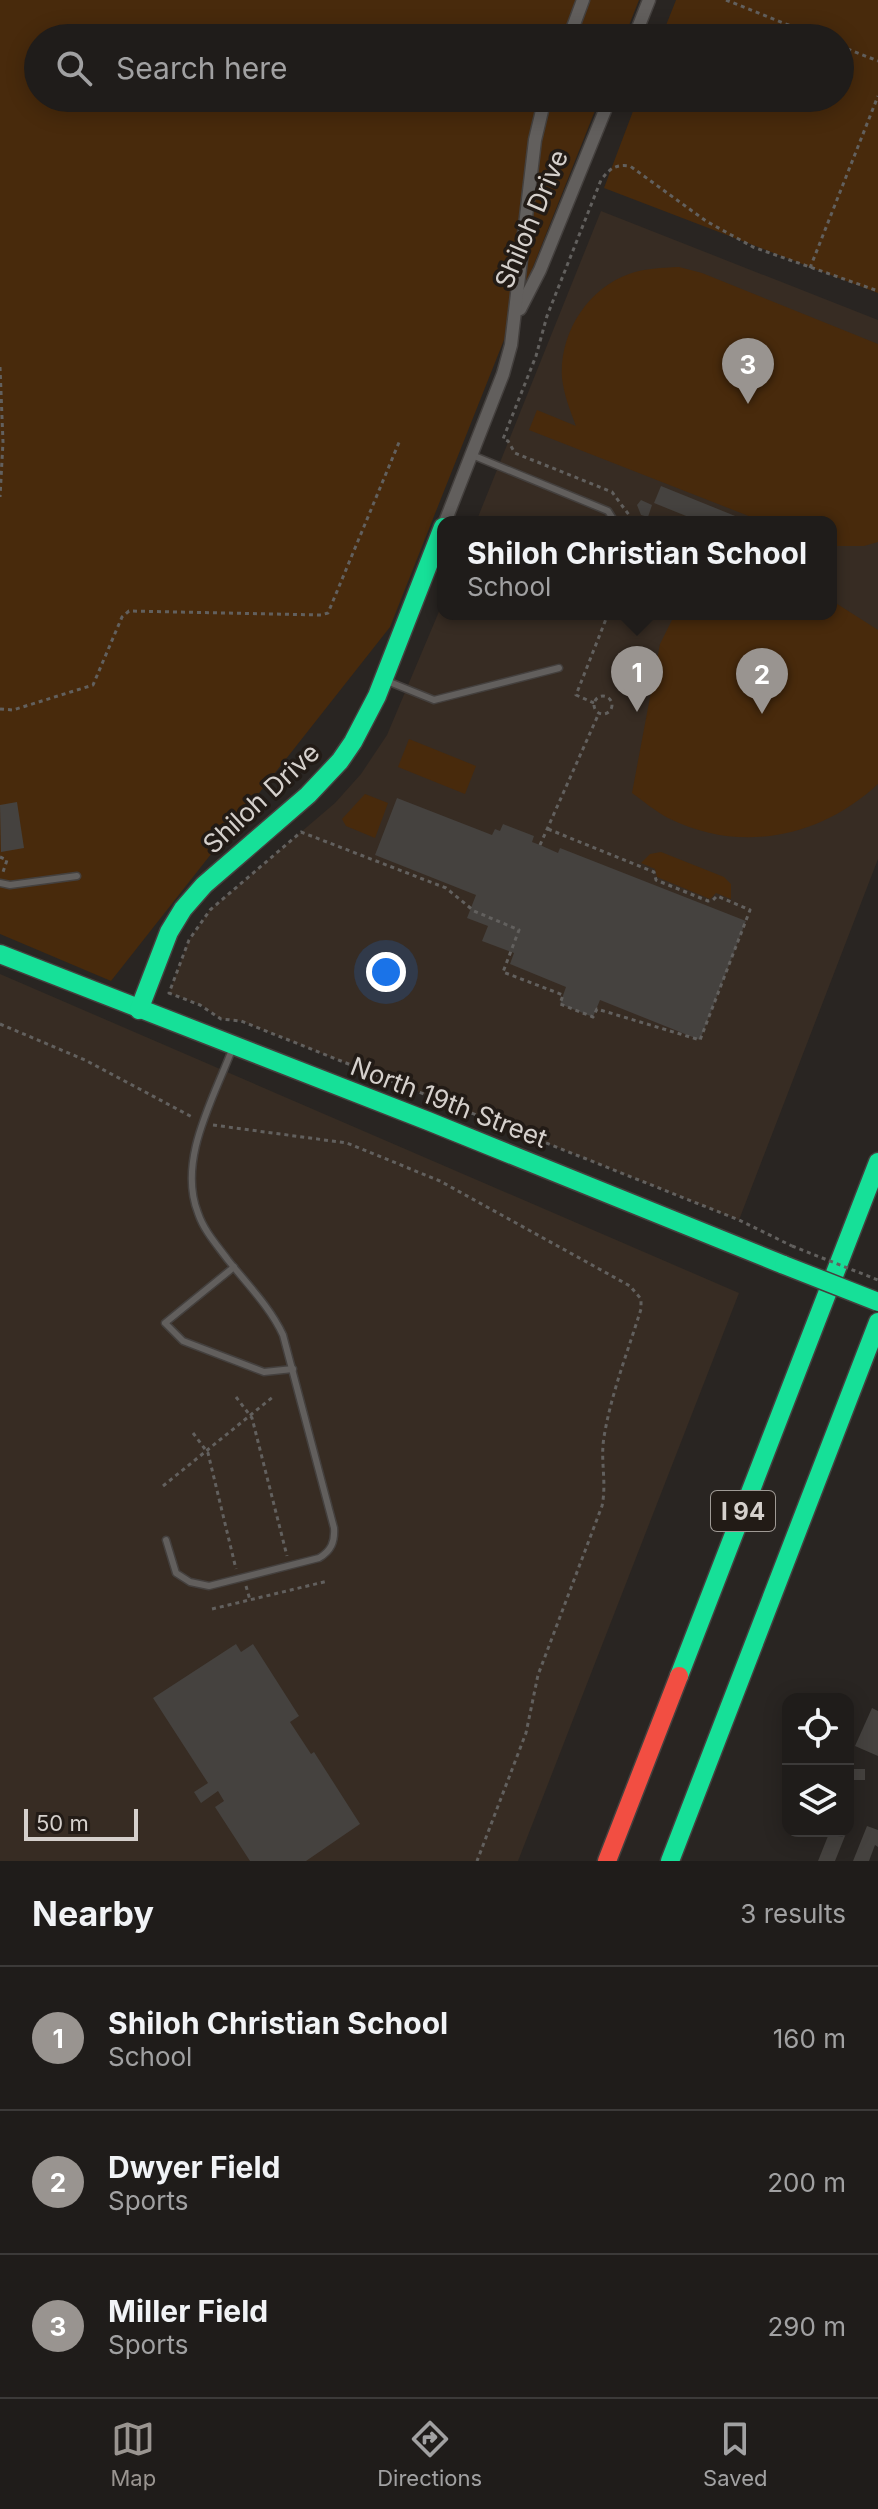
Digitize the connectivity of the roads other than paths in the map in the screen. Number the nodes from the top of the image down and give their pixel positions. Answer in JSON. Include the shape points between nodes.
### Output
{"nodes":[{"id":1,"x":583,"y":0,"type":"edge"},
{"id":2,"x":649,"y":0,"type":"edge"},
{"id":3,"x":574,"y":24,"type":"edge"},
{"id":4,"x":640,"y":24,"type":"edge"},
{"id":5,"x":542,"y":112,"type":"edge"},
{"id":6,"x":604,"y":112,"type":"edge"},
{"id":7,"x":517,"y":315,"type":"junction"},
{"id":8,"x":472,"y":455,"type":"junction"},
{"id":9,"x":448,"y":516,"type":"edge"},
{"id":10,"x":611,"y":516,"type":"edge"},
{"id":11,"x":437,"y":543,"type":"edge"},
{"id":12,"x":559,"y":668,"type":"dead end"},
{"id":13,"x":383,"y":680,"type":"junction"},
{"id":14,"x":77,"y":876,"type":"dead end"},
{"id":15,"x":0,"y":883,"type":"edge"},
{"id":16,"x":0,"y":954,"type":"edge"},
{"id":17,"x":139,"y":1010,"type":"junction"},
{"id":18,"x":233,"y":1047,"type":"junction"},
{"id":19,"x":878,"y":1162,"type":"edge"},
{"id":20,"x":234,"y":1267,"type":"junction"},
{"id":21,"x":878,"y":1302,"type":"edge"},
{"id":22,"x":878,"y":1322,"type":"edge"},
{"id":23,"x":293,"y":1369,"type":"junction"},
{"id":24,"x":166,"y":1540,"type":"dead end"},
{"id":25,"x":607,"y":1861,"type":"edge"},
{"id":26,"x":670,"y":1861,"type":"edge"}],
"edges":[{"from":1,"to":3,"type":"street"},
{"from":2,"to":4,"type":"street"},
{"from":5,"to":7,"type":"street","name":"Shiloh Drive"},
{"from":6,"to":7,"type":"street","name":"Shiloh Drive"},
{"from":7,"to":8,"type":"street","name":"Shiloh Drive","via":[[508,360]]},
{"from":8,"to":9,"type":"street","name":"Shiloh Drive"},
{"from":8,"to":10,"type":"lane"},
{"from":11,"to":13,"type":"main road","name":"Shiloh Drive"},
{"from":12,"to":13,"type":"lane","via":[[434,700]]},
{"from":13,"to":17,"type":"main road","name":"Shiloh Drive","via":[[340,761],[183,909]]},
{"from":14,"to":15,"type":"lane"},
{"from":16,"to":17,"type":"main road","name":"North 19th Street"},
{"from":17,"to":18,"type":"main road","name":"North 19th Street"},
{"from":18,"to":20,"type":"lane","via":[[191,1163],[191,1187],[201,1222]]},
{"from":18,"to":21,"type":"main road","name":"North 19th Street","bridge":true},
{"from":19,"to":25,"type":"main road","number":"I 94"},
{"from":20,"to":23,"type":"lane","via":[[278,1323]]},
{"from":20,"to":23,"type":"lane","via":[[165,1323],[183,1341],[264,1372]]},
{"from":22,"to":26,"type":"main road","number":"I 94"},
{"from":23,"to":24,"type":"lane","via":[[335,1538],[326,1554],[209,1586],[182,1578],[172,1567]]}]}
